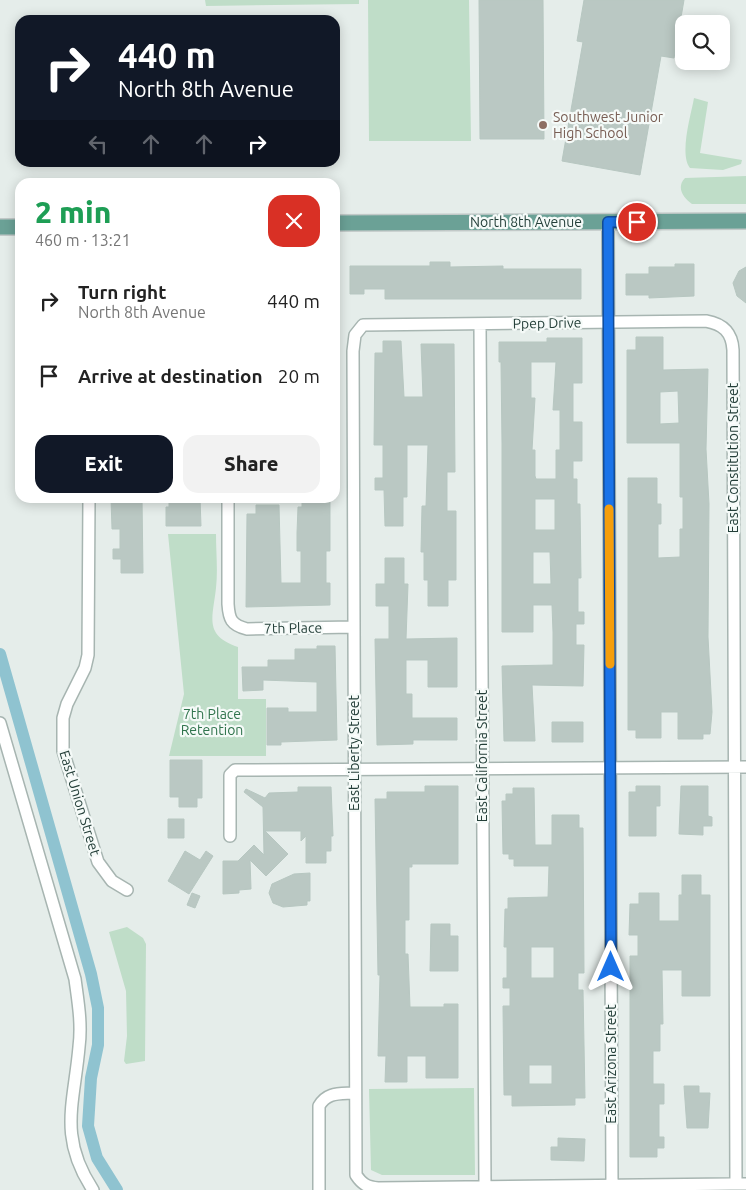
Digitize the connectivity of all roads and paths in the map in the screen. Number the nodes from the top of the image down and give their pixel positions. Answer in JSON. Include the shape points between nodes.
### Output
{"nodes":[{"id":1,"x":746,"y":221,"type":"edge"},
{"id":2,"x":608,"y":222,"type":"junction"},
{"id":3,"x":340,"y":223,"type":"edge"},
{"id":4,"x":15,"y":227,"type":"edge"},
{"id":5,"x":0,"y":228,"type":"edge"},
{"id":6,"x":608,"y":322,"type":"junction"},
{"id":7,"x":480,"y":324,"type":"junction"},
{"id":8,"x":363,"y":325,"type":"joint"},
{"id":9,"x":728,"y":332,"type":"joint"},
{"id":10,"x":88,"y":503,"type":"edge"},
{"id":11,"x":228,"y":503,"type":"edge"},
{"id":12,"x":353,"y":627,"type":"junction"},
{"id":13,"x":0,"y":723,"type":"edge"},
{"id":14,"x":610,"y":768,"type":"junction"},
{"id":15,"x":740,"y":768,"type":"edge"},
{"id":16,"x":354,"y":769,"type":"junction"},
{"id":17,"x":482,"y":769,"type":"junction"},
{"id":18,"x":230,"y":836,"type":"dead end"},
{"id":19,"x":127,"y":890,"type":"dead end"},
{"id":20,"x":354,"y":1093,"type":"junction"},
{"id":21,"x":741,"y":1184,"type":"edge"},
{"id":22,"x":612,"y":1186,"type":"junction"},
{"id":23,"x":485,"y":1187,"type":"junction"},
{"id":24,"x":93,"y":1190,"type":"edge"},
{"id":25,"x":319,"y":1190,"type":"edge"}],
"edges":[{"from":1,"to":2,"type":"main road","name":"North 8th Avenue"},
{"from":2,"to":3,"type":"main road","name":"North 8th Avenue"},
{"from":2,"to":6,"type":"street","name":"East Arizona Street"},
{"from":4,"to":5,"type":"main road"},
{"from":6,"to":7,"type":"street","name":"Ppep Drive"},
{"from":6,"to":9,"type":"street","name":"Ppep Drive","via":[[706,321],[719,324]]},
{"from":6,"to":14,"type":"street","name":"East Arizona Street"},
{"from":7,"to":8,"type":"street","name":"Ppep Drive"},
{"from":7,"to":17,"type":"street","name":"East California Street"},
{"from":8,"to":12,"type":"street","name":"East Liberty Street","via":[[355,335],[354,352]]},
{"from":9,"to":15,"type":"street","name":"East Constitution Street","via":[[733,350]]},
{"from":10,"to":19,"type":"street","name":"East Union Street","via":[[88,655],[63,718],[63,751],[98,862],[112,880]]},
{"from":11,"to":12,"type":"street","name":"7th Place","via":[[228,604],[233,624],[247,629]]},
{"from":12,"to":16,"type":"street","name":"East Liberty Street"},
{"from":13,"to":24,"type":"street","via":[[75,979],[81,1016],[80,1047],[71,1103],[72,1141],[78,1164]]},
{"from":14,"to":15,"type":"street"},
{"from":14,"to":17,"type":"street"},
{"from":14,"to":22,"type":"street","name":"East Arizona Street"},
{"from":15,"to":21,"type":"street","name":"East Constitution Street"},
{"from":16,"to":17,"type":"street"},
{"from":16,"to":18,"type":"street","via":[[232,771]]},
{"from":16,"to":20,"type":"street","name":"East Liberty Street"},
{"from":17,"to":23,"type":"street","name":"East California Street"},
{"from":20,"to":23,"type":"street","name":"East Liberty Street","via":[[354,1166],[356,1175],[368,1188]]},
{"from":20,"to":25,"type":"street","via":[[329,1095],[319,1106]]},
{"from":21,"to":22,"type":"street"},
{"from":22,"to":23,"type":"street"}]}
